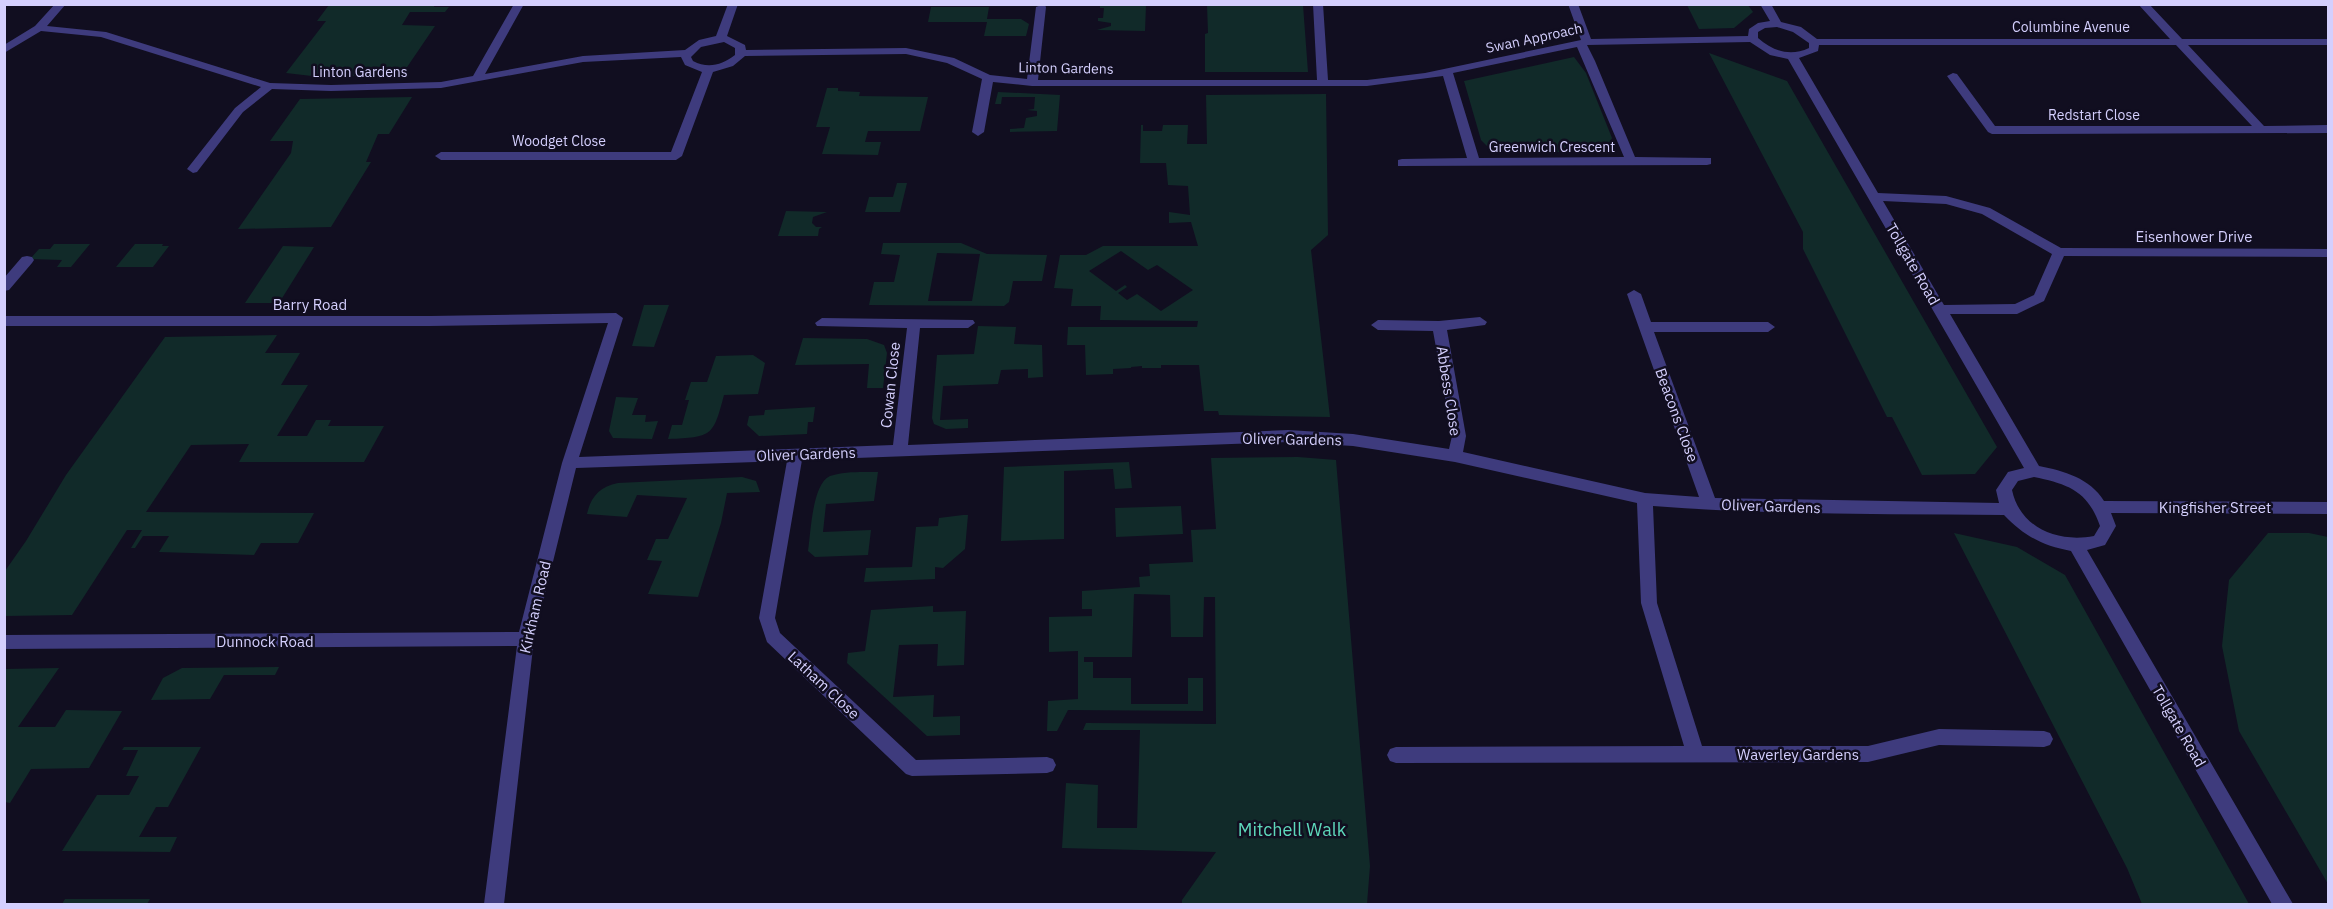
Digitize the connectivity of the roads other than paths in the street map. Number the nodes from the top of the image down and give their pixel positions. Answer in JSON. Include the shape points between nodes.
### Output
{"nodes":[{"id":1,"x":61,"y":4,"type":"edge"},
{"id":2,"x":519,"y":4,"type":"edge"},
{"id":3,"x":733,"y":4,"type":"edge"},
{"id":4,"x":1318,"y":4,"type":"edge"},
{"id":5,"x":1573,"y":4,"type":"edge"},
{"id":6,"x":1765,"y":4,"type":"edge"},
{"id":7,"x":2143,"y":4,"type":"edge"},
{"id":8,"x":1041,"y":7,"type":"dead end"},
{"id":9,"x":1777,"y":24,"type":"junction"},
{"id":10,"x":39,"y":28,"type":"junction"},
{"id":11,"x":720,"y":39,"type":"junction"},
{"id":12,"x":1753,"y":39,"type":"junction"},
{"id":13,"x":1583,"y":42,"type":"junction"},
{"id":14,"x":1814,"y":42,"type":"junction"},
{"id":15,"x":2179,"y":42,"type":"junction"},
{"id":16,"x":2328,"y":42,"type":"edge"},
{"id":17,"x":4,"y":50,"type":"edge"},
{"id":18,"x":687,"y":53,"type":"junction"},
{"id":19,"x":741,"y":53,"type":"junction"},
{"id":20,"x":1792,"y":56,"type":"junction"},
{"id":21,"x":709,"y":69,"type":"junction"},
{"id":22,"x":1447,"y":72,"type":"junction"},
{"id":23,"x":1953,"y":76,"type":"dead end"},
{"id":24,"x":988,"y":78,"type":"junction"},
{"id":25,"x":476,"y":80,"type":"junction"},
{"id":26,"x":1032,"y":83,"type":"junction"},
{"id":27,"x":1323,"y":83,"type":"junction"},
{"id":28,"x":269,"y":86,"type":"junction"},
{"id":29,"x":2328,"y":129,"type":"edge"},
{"id":30,"x":2262,"y":130,"type":"junction"},
{"id":31,"x":978,"y":132,"type":"dead end"},
{"id":32,"x":441,"y":156,"type":"dead end"},
{"id":33,"x":1631,"y":161,"type":"junction"},
{"id":34,"x":1707,"y":161,"type":"dead end"},
{"id":35,"x":1474,"y":162,"type":"junction"},
{"id":36,"x":1402,"y":163,"type":"dead end"},
{"id":37,"x":193,"y":169,"type":"dead end"},
{"id":38,"x":1875,"y":197,"type":"junction"},
{"id":39,"x":2059,"y":252,"type":"junction"},
{"id":40,"x":2328,"y":253,"type":"edge"},
{"id":41,"x":27,"y":260,"type":"dead end"},
{"id":42,"x":4,"y":287,"type":"edge"},
{"id":43,"x":1634,"y":294,"type":"dead end"},
{"id":44,"x":1941,"y":310,"type":"junction"},
{"id":45,"x":616,"y":318,"type":"joint"},
{"id":46,"x":4,"y":321,"type":"edge"},
{"id":47,"x":1480,"y":322,"type":"dead end"},
{"id":48,"x":822,"y":323,"type":"dead end"},
{"id":49,"x":914,"y":323,"type":"junction"},
{"id":50,"x":968,"y":323,"type":"dead end"},
{"id":51,"x":1378,"y":325,"type":"dead end"},
{"id":52,"x":1439,"y":326,"type":"junction"},
{"id":53,"x":1645,"y":327,"type":"junction"},
{"id":54,"x":1768,"y":327,"type":"dead end"},
{"id":55,"x":900,"y":451,"type":"junction"},
{"id":56,"x":795,"y":455,"type":"junction"},
{"id":57,"x":1455,"y":456,"type":"junction"},
{"id":58,"x":570,"y":463,"type":"junction"},
{"id":59,"x":2034,"y":471,"type":"junction"},
{"id":60,"x":1645,"y":499,"type":"junction"},
{"id":61,"x":1709,"y":504,"type":"junction"},
{"id":62,"x":2102,"y":507,"type":"junction"},
{"id":63,"x":2328,"y":508,"type":"edge"},
{"id":64,"x":2008,"y":509,"type":"junction"},
{"id":65,"x":2076,"y":546,"type":"junction"},
{"id":66,"x":526,"y":639,"type":"junction"},
{"id":67,"x":4,"y":642,"type":"edge"},
{"id":68,"x":2044,"y":739,"type":"dead end"},
{"id":69,"x":1695,"y":753,"type":"junction"},
{"id":70,"x":1396,"y":755,"type":"dead end"},
{"id":71,"x":1047,"y":765,"type":"dead end"},
{"id":72,"x":494,"y":904,"type":"edge"},
{"id":73,"x":2283,"y":904,"type":"edge"}],
"edges":[{"from":1,"to":10,"type":"street"},
{"from":2,"to":25,"type":"street"},
{"from":3,"to":11,"type":"street"},
{"from":4,"to":27,"type":"street"},
{"from":5,"to":13,"type":"street","name":"Greenwich Crescent"},
{"from":6,"to":9,"type":"street"},
{"from":7,"to":15,"type":"street"},
{"from":8,"to":26,"type":"street"},
{"from":9,"to":12,"type":"street","via":[[1762,25],[1753,31]]},
{"from":9,"to":14,"type":"street","via":[[1806,33]]},
{"from":10,"to":17,"type":"street"},
{"from":10,"to":28,"type":"street","name":"Linton Gardens","via":[[102,34]]},
{"from":11,"to":18,"type":"street","via":[[698,44]]},
{"from":11,"to":19,"type":"street","via":[[735,42]]},
{"from":12,"to":13,"type":"street","name":"Swan Approach"},
{"from":12,"to":20,"type":"street","via":[[1761,48]]},
{"from":13,"to":22,"type":"street","name":"Swan Approach"},
{"from":13,"to":33,"type":"street","name":"Greenwich Crescent"},
{"from":14,"to":15,"type":"street","name":"Columbine Avenue"},
{"from":14,"to":20,"type":"street","via":[[1814,49]]},
{"from":15,"to":16,"type":"street","name":"Columbine Avenue"},
{"from":15,"to":30,"type":"street"},
{"from":18,"to":21,"type":"street","via":[[692,66]]},
{"from":18,"to":25,"type":"street","name":"Linton Gardens","via":[[583,59]]},
{"from":19,"to":21,"type":"street","via":[[730,64]]},
{"from":19,"to":24,"type":"street","name":"Linton Gardens","via":[[906,51],[950,60]]},
{"from":20,"to":38,"type":"street","name":"Tollgate Road"},
{"from":21,"to":32,"type":"street","name":"Woodget Close","via":[[676,156]]},
{"from":22,"to":27,"type":"street","name":"Swan Approach","via":[[1367,83]]},
{"from":22,"to":35,"type":"street","name":"Greenwich Crescent"},
{"from":23,"to":30,"type":"street","name":"Redstart Close","via":[[1992,130]]},
{"from":24,"to":26,"type":"street","name":"Linton Gardens"},
{"from":24,"to":31,"type":"street"},
{"from":25,"to":28,"type":"street","name":"Linton Gardens","via":[[409,86]]},
{"from":26,"to":27,"type":"street","name":"Linton Gardens"},
{"from":28,"to":37,"type":"street","via":[[239,110]]},
{"from":29,"to":30,"type":"street","name":"Redstart Close"},
{"from":33,"to":34,"type":"street"},
{"from":33,"to":35,"type":"street","name":"Greenwich Crescent"},
{"from":35,"to":36,"type":"street"},
{"from":38,"to":39,"type":"street","name":"Eisenhower Drive","via":[[1946,200],[1986,211]]},
{"from":38,"to":44,"type":"street","name":"Tollgate Road"},
{"from":39,"to":40,"type":"street","name":"Eisenhower Drive"},
{"from":39,"to":44,"type":"street","via":[[2039,298],[2032,302],[2017,309]]},
{"from":41,"to":42,"type":"street"},
{"from":43,"to":53,"type":"street","name":"Beacons Close"},
{"from":44,"to":59,"type":"street","name":"Tollgate Road"},
{"from":45,"to":46,"type":"street","name":"Barry Road"},
{"from":45,"to":58,"type":"street","name":"Kirkham Road"},
{"from":47,"to":52,"type":"street","name":"Abbess Close"},
{"from":48,"to":49,"type":"street","name":"Cowan Close"},
{"from":49,"to":50,"type":"street","name":"Cowan Close"},
{"from":49,"to":55,"type":"street","name":"Cowan Close"},
{"from":51,"to":52,"type":"street","name":"Abbess Close"},
{"from":52,"to":57,"type":"street","name":"Abbess Close","via":[[1459,435]]},
{"from":53,"to":54,"type":"street"},
{"from":53,"to":61,"type":"street","name":"Beacons Close"},
{"from":55,"to":56,"type":"street","name":"Oliver Gardens"},
{"from":55,"to":57,"type":"street","name":"Oliver Gardens","via":[[1288,436],[1353,440]]},
{"from":56,"to":58,"type":"street","name":"Oliver Gardens"},
{"from":56,"to":71,"type":"street","name":"Latham Close","via":[[767,618],[773,637],[912,768]]},
{"from":57,"to":60,"type":"street","name":"Oliver Gardens"},
{"from":58,"to":66,"type":"street","name":"Kirkham Road"},
{"from":59,"to":62,"type":"street","via":[[2068,480]]},
{"from":59,"to":64,"type":"street","via":[[2013,476],[2004,490]]},
{"from":60,"to":61,"type":"street","name":"Oliver Gardens"},
{"from":60,"to":69,"type":"street","via":[[1649,603]]},
{"from":61,"to":64,"type":"street","name":"Oliver Gardens"},
{"from":62,"to":63,"type":"street","name":"Kingfisher Street"},
{"from":62,"to":65,"type":"street","via":[[2108,526],[2099,541]]},
{"from":64,"to":65,"type":"street","via":[[2025,527],[2050,541]]},
{"from":65,"to":73,"type":"street","name":"Tollgate Road"},
{"from":66,"to":67,"type":"street","name":"Dunnock Road"},
{"from":66,"to":72,"type":"street","name":"Kirkham Road"},
{"from":68,"to":69,"type":"street","name":"Waverley Gardens","via":[[1939,737],[1868,754]]},
{"from":69,"to":70,"type":"street","name":"Waverley Gardens"}]}
